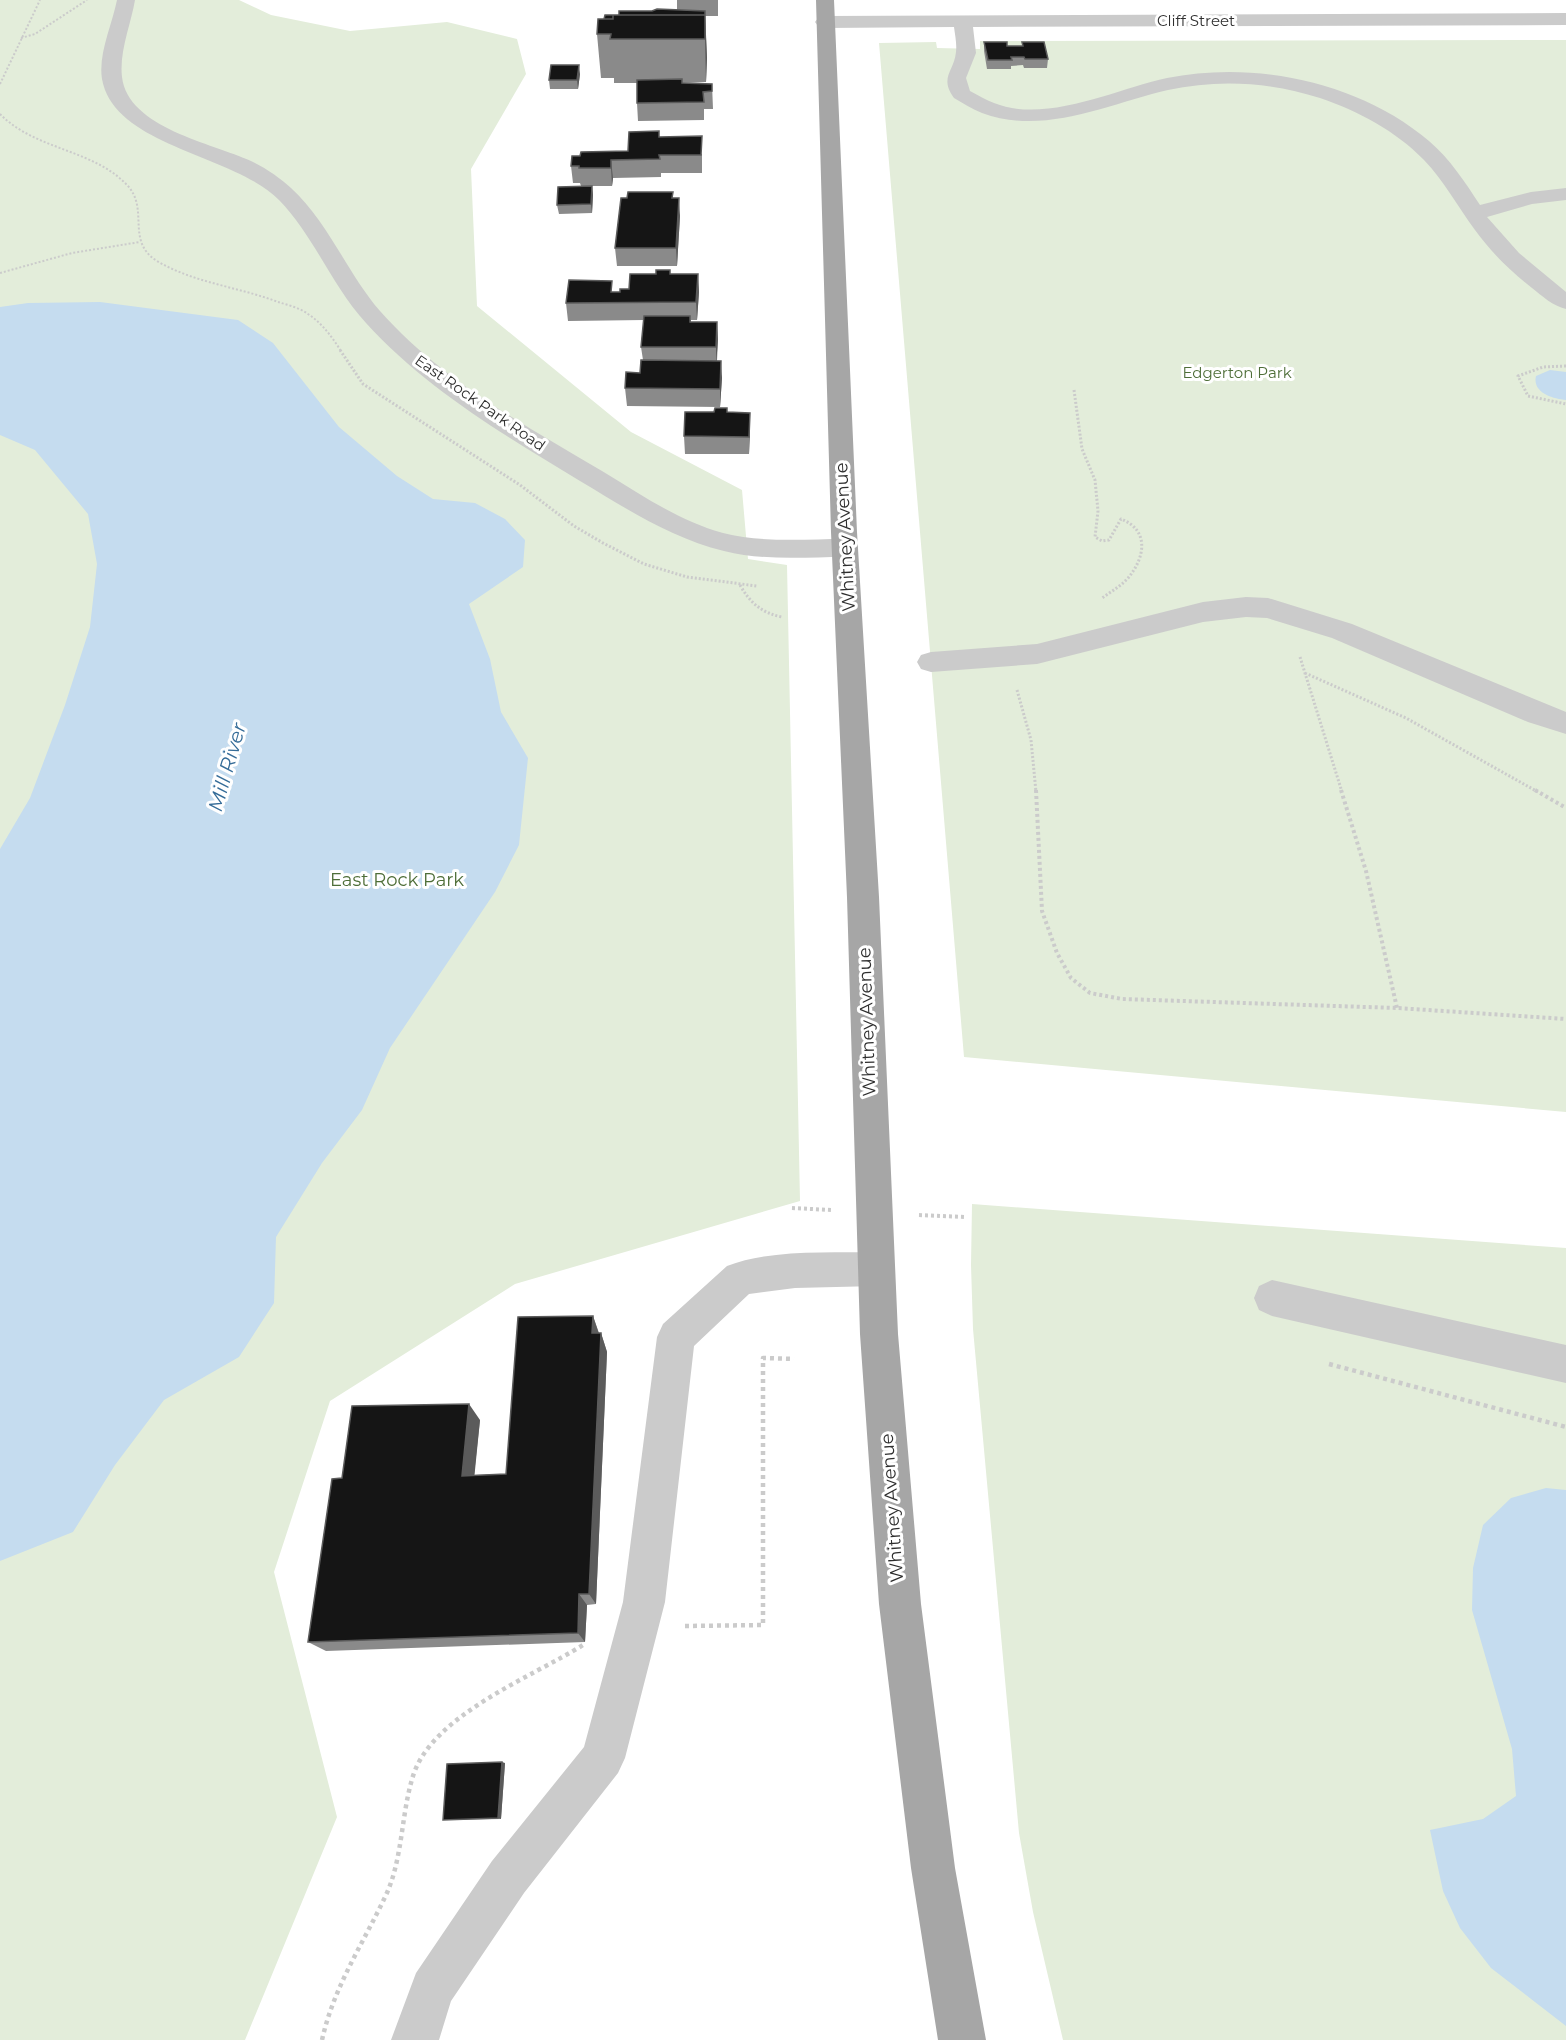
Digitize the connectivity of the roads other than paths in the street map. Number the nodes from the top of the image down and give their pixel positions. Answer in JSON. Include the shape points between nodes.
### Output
{"nodes":[{"id":1,"x":126,"y":0,"type":"edge"},
{"id":2,"x":825,"y":0,"type":"edge"},
{"id":3,"x":1566,"y":19,"type":"edge"},
{"id":4,"x":825,"y":22,"type":"junction"},
{"id":5,"x":963,"y":22,"type":"junction"},
{"id":6,"x":1566,"y":194,"type":"edge"},
{"id":7,"x":1474,"y":213,"type":"junction"},
{"id":8,"x":1566,"y":302,"type":"edge"},
{"id":9,"x":845,"y":548,"type":"junction"},
{"id":10,"x":931,"y":662,"type":"dead end"},
{"id":11,"x":1566,"y":723,"type":"edge"},
{"id":12,"x":878,"y":1269,"type":"junction"},
{"id":13,"x":1272,"y":1298,"type":"dead end"},
{"id":14,"x":1566,"y":1364,"type":"edge"},
{"id":15,"x":415,"y":2040,"type":"edge"},
{"id":16,"x":962,"y":2040,"type":"edge"}],
"edges":[{"from":1,"to":9,"type":"street","name":"East Rock Park Road","via":[[112,71],[116,95],[123,106],[144,123],[244,166],[286,195],[371,314],[416,359],[554,454],[692,532],[732,544]]},
{"from":2,"to":4,"type":"main road","name":"Whitney Avenue"},
{"from":3,"to":5,"type":"street","name":"Cliff Street"},
{"from":4,"to":5,"type":"street","name":"Cliff Street"},
{"from":4,"to":9,"type":"main road","name":"Whitney Avenue"},
{"from":5,"to":7,"type":"street","via":[[966,53],[956,86],[961,94],[982,106],[1039,116],[1198,78],[1298,85],[1343,99],[1408,136],[1431,154]]},
{"from":6,"to":7,"type":"street","via":[[1547,194]]},
{"from":7,"to":8,"type":"street","via":[[1513,260]]},
{"from":9,"to":12,"type":"main road","name":"Whitney Avenue"},
{"from":10,"to":11,"type":"street","via":[[1066,649],[1203,612],[1246,607],[1288,612],[1342,631]]},
{"from":12,"to":15,"type":"street","via":[[795,1271],[740,1278],[676,1337],[644,1602],[603,1758],[508,1877],[432,1989]]},
{"from":12,"to":16,"type":"main road","name":"Whitney Avenue","via":[[879,1334],[900,1604],[933,1868]]},
{"from":13,"to":14,"type":"street"}]}
